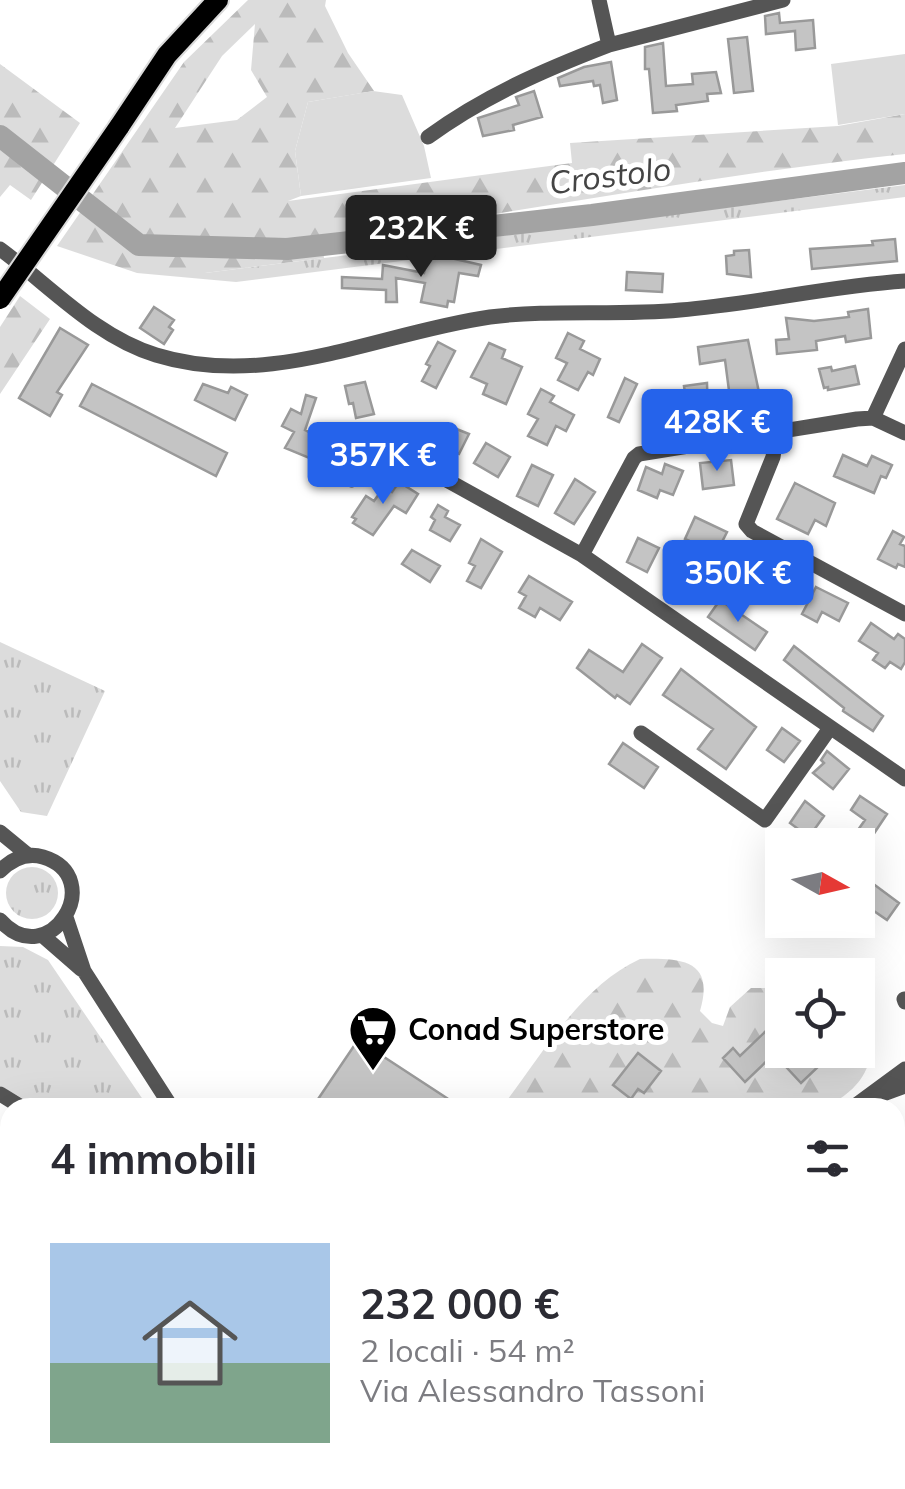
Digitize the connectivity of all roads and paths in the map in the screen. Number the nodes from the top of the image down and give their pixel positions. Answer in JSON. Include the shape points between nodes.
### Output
{"nodes":[{"id":1,"x":218,"y":0,"type":"edge"},
{"id":2,"x":599,"y":0,"type":"edge"},
{"id":3,"x":783,"y":0,"type":"edge"},
{"id":4,"x":609,"y":45,"type":"junction"},
{"id":5,"x":428,"y":137,"type":"dead end"},
{"id":6,"x":0,"y":249,"type":"edge"},
{"id":7,"x":905,"y":281,"type":"edge"},
{"id":8,"x":0,"y":298,"type":"edge"},
{"id":9,"x":905,"y":348,"type":"edge"},
{"id":10,"x":873,"y":418,"type":"junction"},
{"id":11,"x":777,"y":432,"type":"junction"},
{"id":12,"x":905,"y":433,"type":"edge"},
{"id":13,"x":352,"y":480,"type":"dead end"},
{"id":14,"x":582,"y":555,"type":"junction"},
{"id":15,"x":905,"y":614,"type":"edge"},
{"id":16,"x":830,"y":728,"type":"junction"},
{"id":17,"x":641,"y":733,"type":"dead end"},
{"id":18,"x":905,"y":779,"type":"edge"},
{"id":19,"x":0,"y":832,"type":"edge"},
{"id":20,"x":28,"y":855,"type":"junction"},
{"id":21,"x":0,"y":871,"type":"edge"},
{"id":22,"x":66,"y":917,"type":"junction"},
{"id":23,"x":0,"y":920,"type":"edge"},
{"id":24,"x":42,"y":935,"type":"junction"},
{"id":25,"x":84,"y":972,"type":"junction"},
{"id":26,"x":905,"y":1068,"type":"edge"},
{"id":27,"x":905,"y":1086,"type":"edge"},
{"id":28,"x":166,"y":1098,"type":"edge"},
{"id":29,"x":864,"y":1098,"type":"edge"},
{"id":30,"x":873,"y":1098,"type":"edge"}],
"edges":[{"from":1,"to":8,"type":"main road","bridge":true,"via":[[167,54]]},
{"from":2,"to":4,"type":"street"},
{"from":3,"to":4,"type":"street"},
{"from":4,"to":5,"type":"street","via":[[534,73]]},
{"from":6,"to":7,"type":"street","via":[[119,340],[152,355],[211,366],[298,360],[492,317],[679,310]]},
{"from":9,"to":10,"type":"street"},
{"from":10,"to":11,"type":"street"},
{"from":10,"to":12,"type":"street"},
{"from":11,"to":14,"type":"street","via":[[639,454]]},
{"from":11,"to":15,"type":"street","via":[[746,524]]},
{"from":13,"to":14,"type":"street","via":[[378,442]]},
{"from":14,"to":16,"type":"street"},
{"from":16,"to":17,"type":"street","via":[[766,820]]},
{"from":16,"to":18,"type":"street"},
{"from":19,"to":20,"type":"street"},
{"from":20,"to":21,"type":"street"},
{"from":20,"to":22,"type":"street","via":[[48,858],[66,873],[72,895]]},
{"from":22,"to":24,"type":"street"},
{"from":22,"to":25,"type":"street"},
{"from":23,"to":24,"type":"street","via":[[22,935]]},
{"from":24,"to":25,"type":"street"},
{"from":25,"to":28,"type":"street"},
{"from":26,"to":29,"type":"street"},
{"from":27,"to":30,"type":"street"}]}
